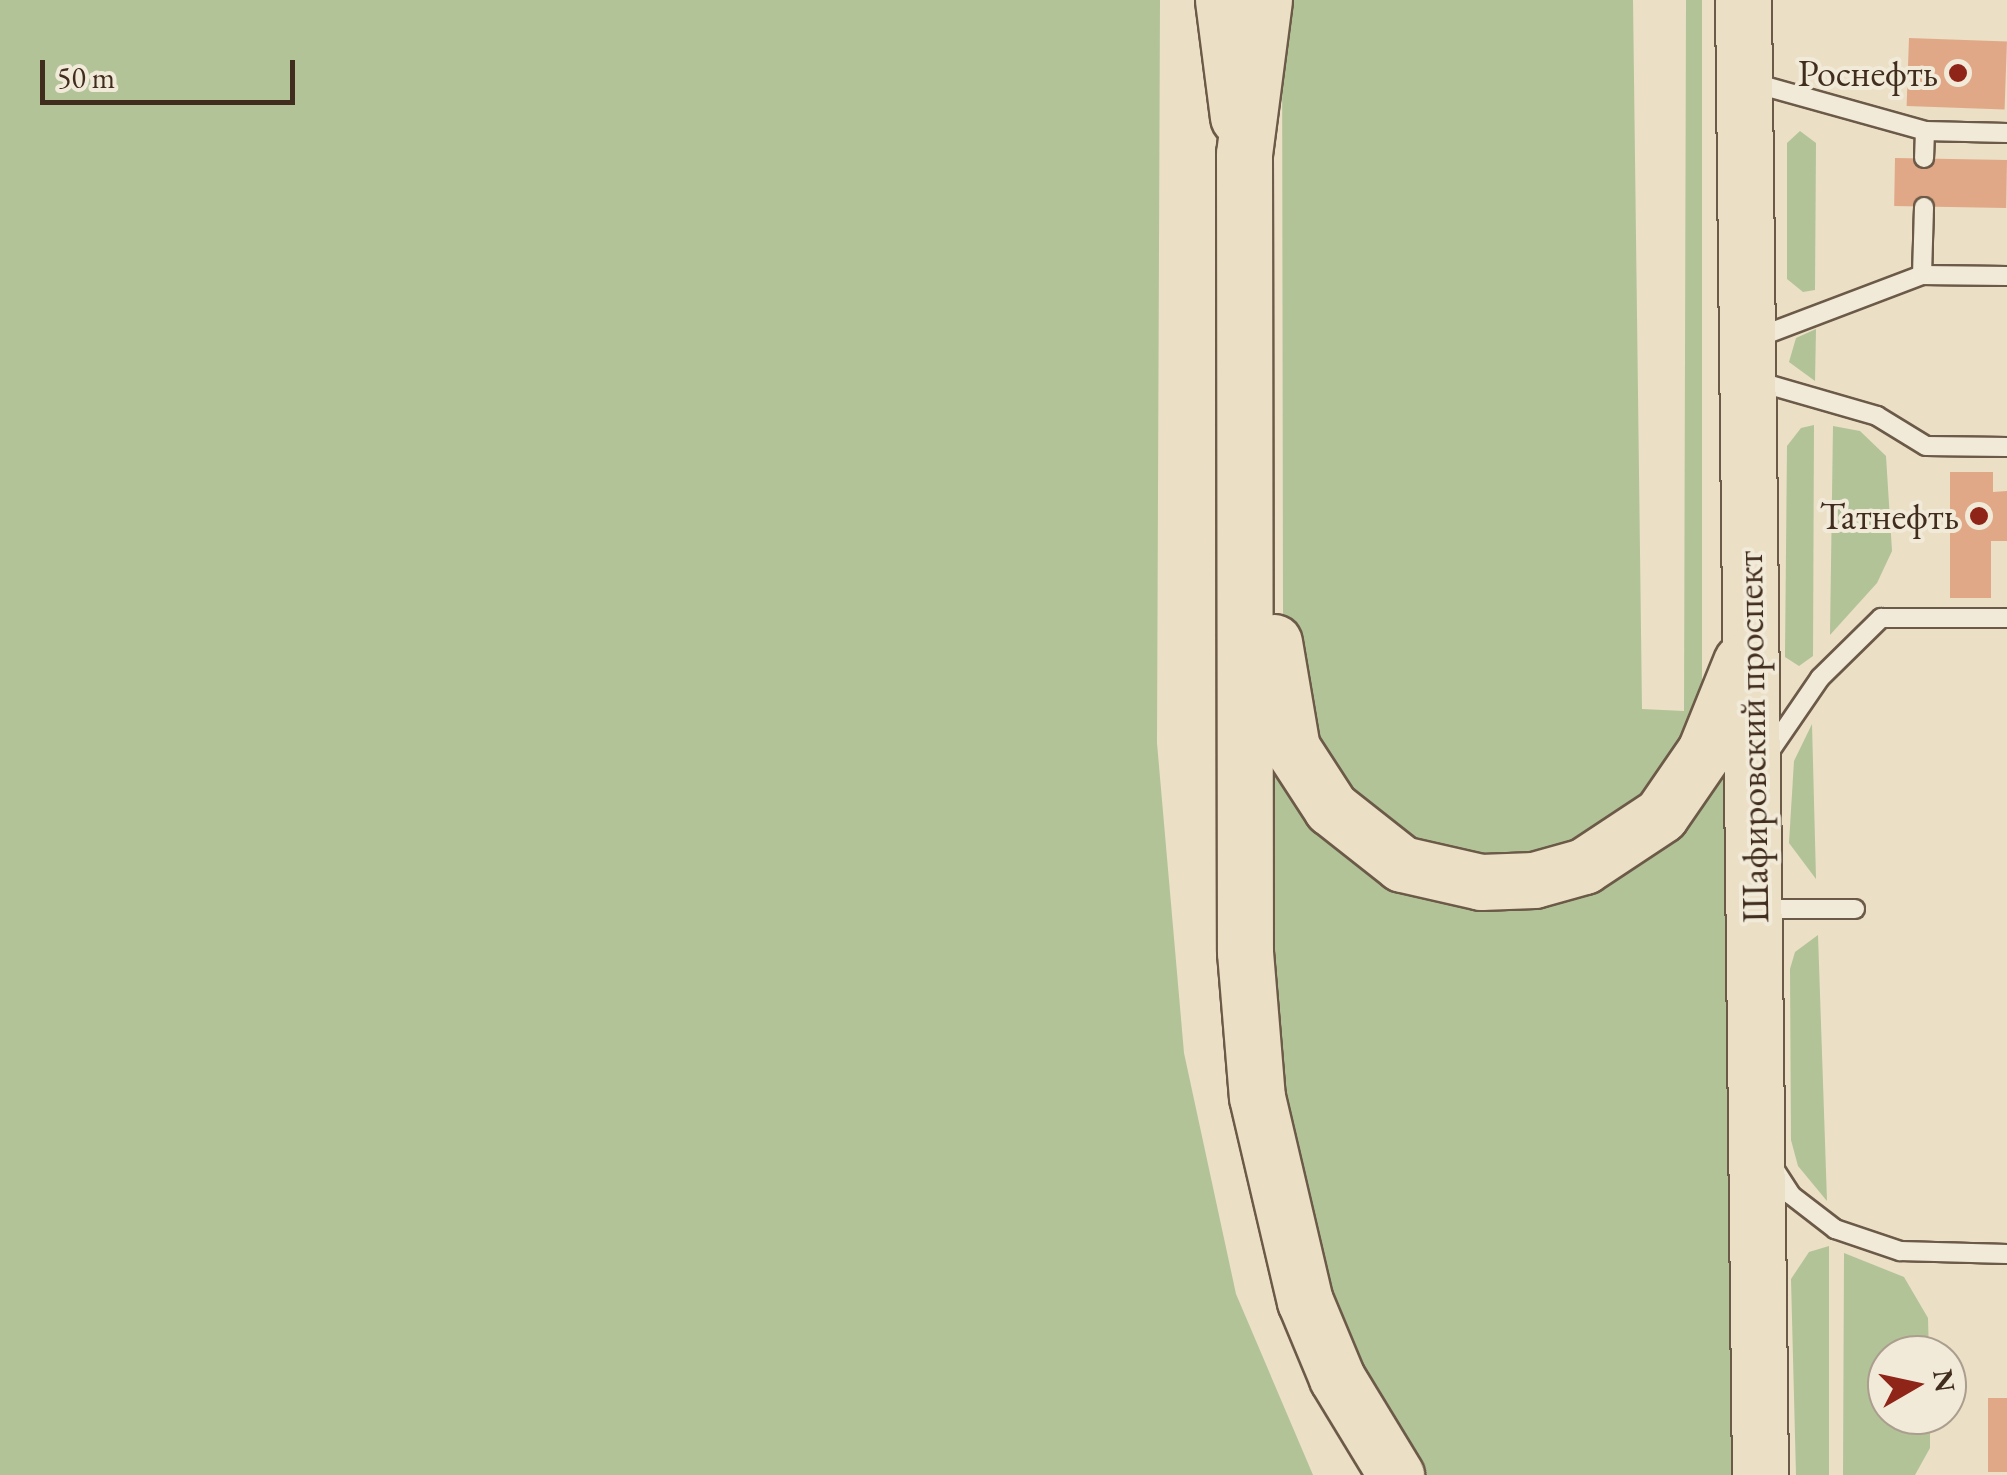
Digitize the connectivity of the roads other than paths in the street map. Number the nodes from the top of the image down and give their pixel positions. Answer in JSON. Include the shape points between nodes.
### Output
{"nodes":[{"id":1,"x":1223,"y":0,"type":"edge"},
{"id":2,"x":1264,"y":0,"type":"edge"},
{"id":3,"x":1744,"y":0,"type":"edge"},
{"id":4,"x":1743,"y":80,"type":"junction"},
{"id":5,"x":1925,"y":131,"type":"junction"},
{"id":6,"x":2007,"y":132,"type":"edge"},
{"id":7,"x":1244,"y":154,"type":"junction"},
{"id":8,"x":1924,"y":158,"type":"dead end"},
{"id":9,"x":1924,"y":207,"type":"dead end"},
{"id":10,"x":1922,"y":275,"type":"junction"},
{"id":11,"x":2007,"y":276,"type":"edge"},
{"id":12,"x":1747,"y":360,"type":"junction"},
{"id":13,"x":2007,"y":447,"type":"edge"},
{"id":14,"x":1244,"y":520,"type":"junction"},
{"id":15,"x":2007,"y":618,"type":"edge"},
{"id":16,"x":1748,"y":643,"type":"junction"},
{"id":17,"x":1754,"y":776,"type":"junction"},
{"id":18,"x":1855,"y":908,"type":"dead end"},
{"id":19,"x":1755,"y":909,"type":"junction"},
{"id":20,"x":1757,"y":1141,"type":"junction"},
{"id":21,"x":2007,"y":1254,"type":"edge"},
{"id":22,"x":1396,"y":1475,"type":"edge"},
{"id":23,"x":1760,"y":1475,"type":"edge"}],
"edges":[{"from":1,"to":7,"type":"main road"},
{"from":2,"to":7,"type":"main road"},
{"from":3,"to":4,"type":"main road","name":"Шафировский проспект"},
{"from":4,"to":5,"type":"lane"},
{"from":4,"to":12,"type":"main road","name":"Шафировский проспект"},
{"from":5,"to":6,"type":"lane"},
{"from":5,"to":8,"type":"lane"},
{"from":7,"to":14,"type":"main road"},
{"from":9,"to":10,"type":"lane"},
{"from":10,"to":11,"type":"lane"},
{"from":10,"to":12,"type":"lane"},
{"from":12,"to":13,"type":"lane","via":[[1876,416],[1926,446]]},
{"from":12,"to":16,"type":"main road","name":"Шафировский проспект"},
{"from":14,"to":16,"type":"main road","via":[[1274,594],[1274,674],[1308,779],[1364,841],[1436,876],[1534,880],[1628,842],[1687,782]]},
{"from":14,"to":22,"type":"main road","via":[[1245,952],[1257,1096],[1305,1301],[1338,1378]]},
{"from":15,"to":17,"type":"lane","via":[[1880,618],[1820,678]]},
{"from":16,"to":17,"type":"main road","name":"Шафировский проспект"},
{"from":17,"to":19,"type":"main road","name":"Шафировский проспект"},
{"from":18,"to":19,"type":"lane"},
{"from":19,"to":20,"type":"main road","name":"Шафировский проспект"},
{"from":20,"to":21,"type":"lane","via":[[1791,1195],[1835,1229],[1900,1250]]},
{"from":20,"to":23,"type":"main road","name":"Шафировский проспект"}]}
